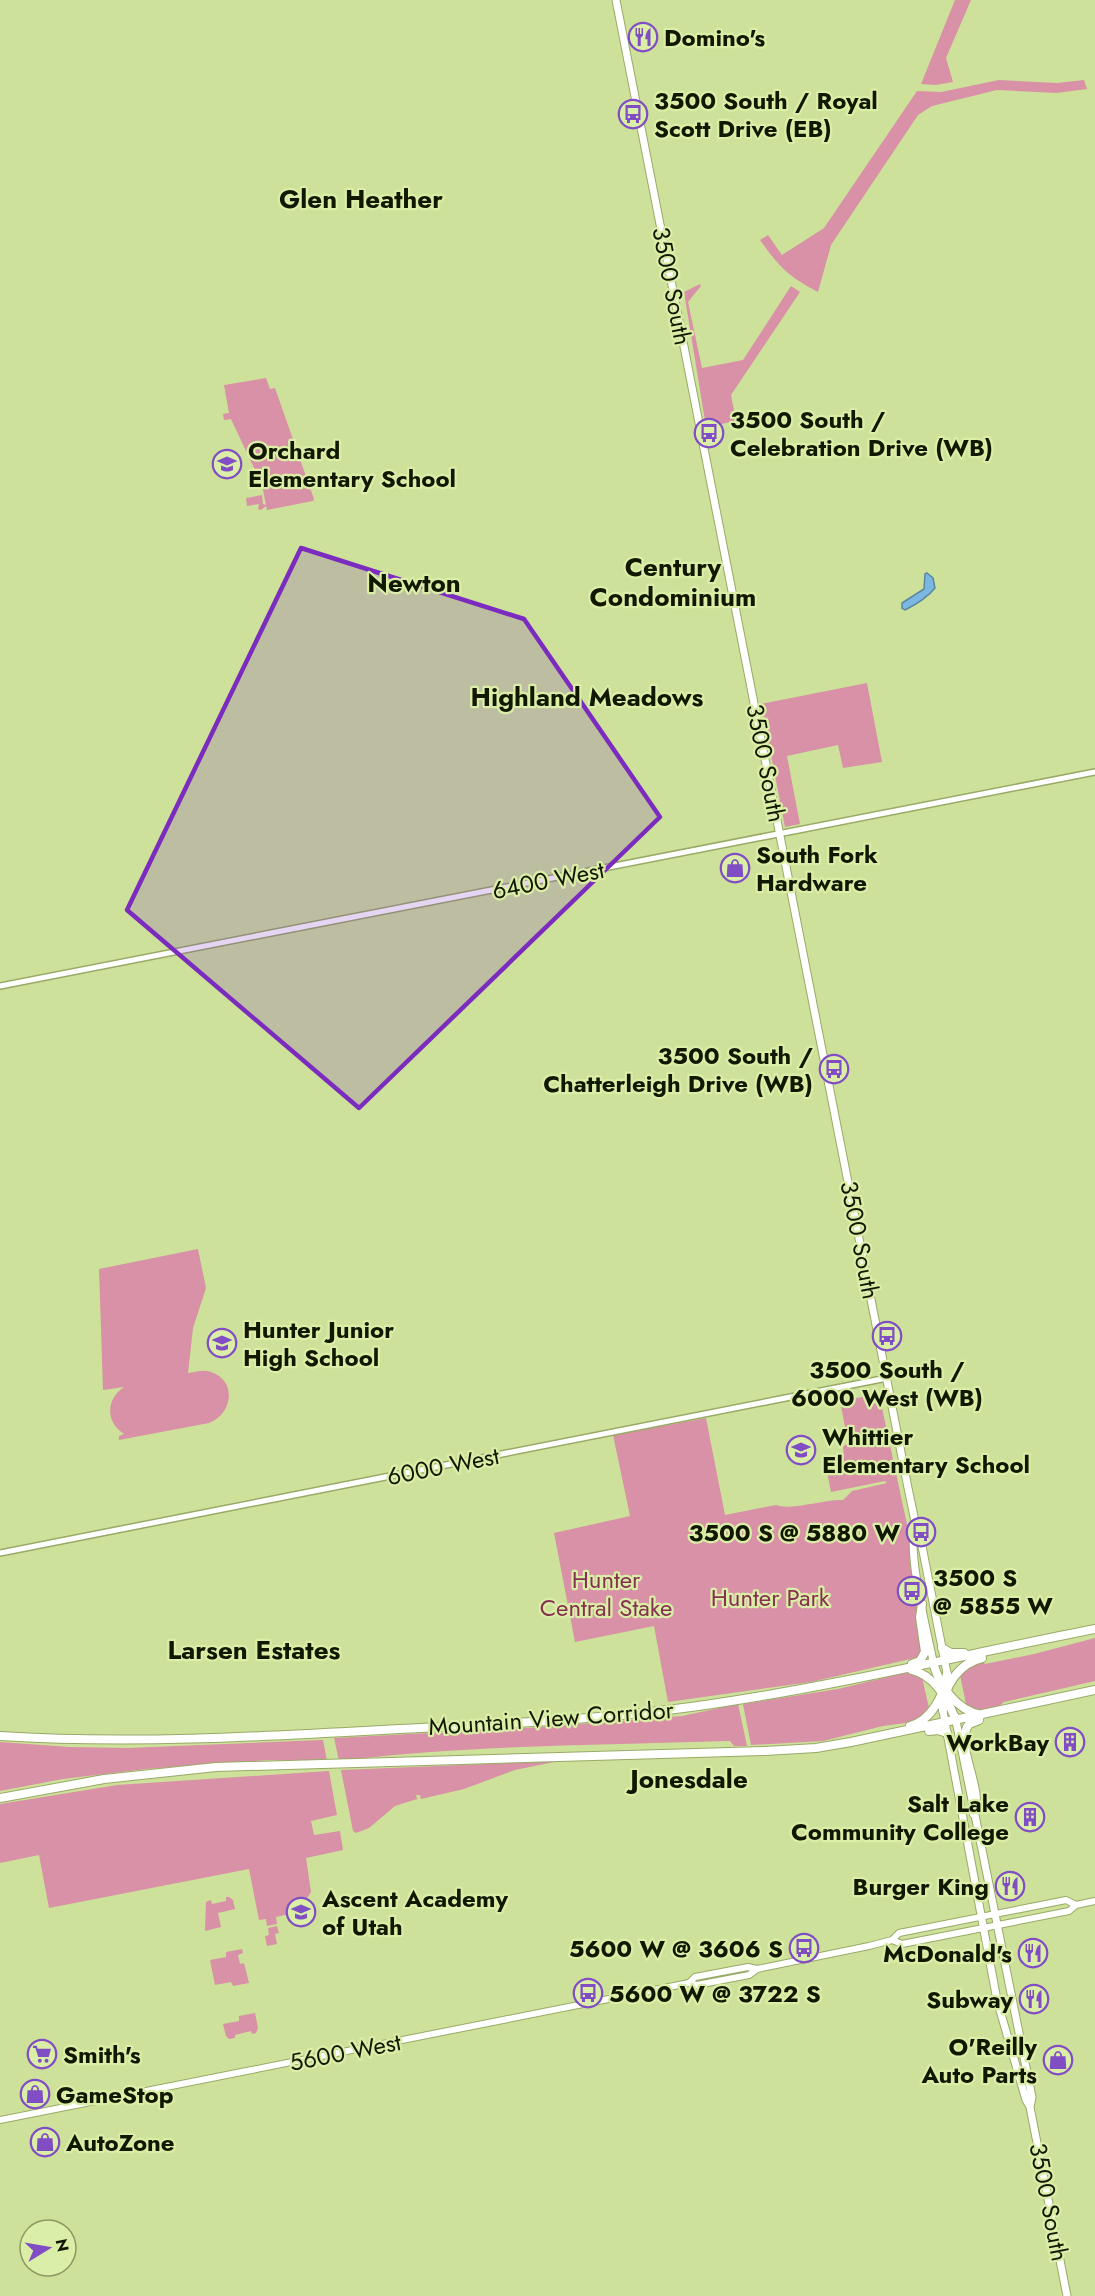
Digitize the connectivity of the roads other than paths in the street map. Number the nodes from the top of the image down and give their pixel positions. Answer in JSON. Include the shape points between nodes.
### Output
{"nodes":[{"id":1,"x":616,"y":0,"type":"edge"},
{"id":2,"x":1095,"y":772,"type":"edge"},
{"id":3,"x":780,"y":834,"type":"junction"},
{"id":4,"x":0,"y":986,"type":"edge"},
{"id":5,"x":887,"y":1378,"type":"junction"},
{"id":6,"x":916,"y":1526,"type":"junction"},
{"id":7,"x":0,"y":1553,"type":"edge"},
{"id":8,"x":922,"y":1604,"type":"junction"},
{"id":9,"x":1095,"y":1629,"type":"edge"},
{"id":10,"x":1080,"y":1632,"type":"junction"},
{"id":11,"x":1057,"y":1638,"type":"junction"},
{"id":12,"x":942,"y":1648,"type":"junction"},
{"id":13,"x":945,"y":1661,"type":"junction"},
{"id":14,"x":933,"y":1664,"type":"junction"},
{"id":15,"x":907,"y":1669,"type":"junction"},
{"id":16,"x":947,"y":1674,"type":"joint"},
{"id":17,"x":838,"y":1683,"type":"junction"},
{"id":18,"x":1095,"y":1690,"type":"edge"},
{"id":19,"x":945,"y":1692,"type":"junction"},
{"id":20,"x":1054,"y":1700,"type":"junction"},
{"id":21,"x":943,"y":1710,"type":"joint"},
{"id":22,"x":983,"y":1715,"type":"junction"},
{"id":23,"x":956,"y":1721,"type":"junction"},
{"id":24,"x":945,"y":1723,"type":"junction"},
{"id":25,"x":947,"y":1733,"type":"junction"},
{"id":26,"x":0,"y":1736,"type":"edge"},
{"id":27,"x":851,"y":1742,"type":"junction"},
{"id":28,"x":833,"y":1746,"type":"junction"},
{"id":29,"x":0,"y":1798,"type":"edge"},
{"id":30,"x":974,"y":1814,"type":"junction"},
{"id":31,"x":1095,"y":1901,"type":"edge"},
{"id":32,"x":1076,"y":1905,"type":"junction"},
{"id":33,"x":994,"y":1914,"type":"junction"},
{"id":34,"x":981,"y":1917,"type":"junction"},
{"id":35,"x":996,"y":1925,"type":"junction"},
{"id":36,"x":983,"y":1928,"type":"junction"},
{"id":37,"x":892,"y":1940,"type":"junction"},
{"id":38,"x":1030,"y":2107,"type":"junction"},
{"id":39,"x":0,"y":2120,"type":"edge"},
{"id":40,"x":1067,"y":2296,"type":"edge"}],
"edges":[{"from":1,"to":3,"type":"main road","name":"3500 South"},
{"from":2,"to":3,"type":"street","name":"6400 West"},
{"from":3,"to":4,"type":"street","name":"6400 West"},
{"from":3,"to":5,"type":"main road","name":"3500 South"},
{"from":5,"to":6,"type":"main road","name":"3500 South"},
{"from":5,"to":7,"type":"street","name":"6000 West"},
{"from":6,"to":8,"type":"main road","name":"3500 South","via":[[912,1533]]},
{"from":6,"to":12,"type":"main road","name":"3500 South"},
{"from":8,"to":14,"type":"main road","name":"3500 South"},
{"from":8,"to":17,"type":"highway","via":[[926,1650],[922,1659]]},
{"from":9,"to":10,"type":"highway","name":"Mountain View Corridor"},
{"from":10,"to":11,"type":"highway","name":"Mountain View Corridor"},
{"from":10,"to":12,"type":"highway","via":[[961,1654]]},
{"from":11,"to":13,"type":"highway","name":"Mountain View Corridor"},
{"from":11,"to":19,"type":"highway","via":[[1042,1646],[973,1661],[957,1673]]},
{"from":12,"to":13,"type":"main road","name":"3500 South"},
{"from":13,"to":14,"type":"highway","name":"Mountain View Corridor"},
{"from":13,"to":16,"type":"main road","name":"3500 South"},
{"from":14,"to":15,"type":"highway","name":"Mountain View Corridor"},
{"from":14,"to":19,"type":"highway"},
{"from":15,"to":17,"type":"highway","name":"Mountain View Corridor"},
{"from":15,"to":19,"type":"highway","via":[[923,1673]]},
{"from":16,"to":19,"type":"highway"},
{"from":17,"to":26,"type":"highway","name":"Mountain View Corridor","via":[[721,1703],[528,1723],[159,1739]]},
{"from":18,"to":20,"type":"highway","name":"Mountain View Corridor"},
{"from":19,"to":21,"type":"highway"},
{"from":19,"to":22,"type":"highway","via":[[966,1710]]},
{"from":19,"to":23,"type":"highway"},
{"from":19,"to":27,"type":"highway","via":[[919,1723]]},
{"from":20,"to":22,"type":"highway","name":"Mountain View Corridor"},
{"from":20,"to":30,"type":"highway","via":[[967,1726],[964,1735],[976,1799]]},
{"from":21,"to":24,"type":"main road","name":"3500 South"},
{"from":22,"to":23,"type":"highway","name":"Mountain View Corridor"},
{"from":23,"to":24,"type":"highway","name":"Mountain View Corridor"},
{"from":23,"to":30,"type":"main road","name":"3500 South"},
{"from":24,"to":25,"type":"main road","name":"3500 South"},
{"from":24,"to":27,"type":"highway","name":"Mountain View Corridor"},
{"from":25,"to":28,"type":"highway","via":[[932,1730],[854,1746]]},
{"from":25,"to":34,"type":"main road","name":"3500 South"},
{"from":27,"to":28,"type":"highway","name":"Mountain View Corridor"},
{"from":28,"to":29,"type":"highway","name":"Mountain View Corridor","via":[[216,1767],[124,1776]]},
{"from":30,"to":33,"type":"main road","name":"3500 South"},
{"from":31,"to":32,"type":"main road","name":"5600 West"},
{"from":32,"to":33,"type":"main road","name":"5600 West","via":[[1066,1900]]},
{"from":32,"to":35,"type":"main road","name":"5600 West","via":[[1069,1911]]},
{"from":33,"to":34,"type":"main road","name":"5600 West"},
{"from":33,"to":35,"type":"main road","name":"3500 South"},
{"from":34,"to":36,"type":"main road","name":"3500 South"},
{"from":34,"to":37,"type":"main road","name":"5600 West","via":[[899,1933]]},
{"from":35,"to":36,"type":"main road","name":"5600 West"},
{"from":35,"to":38,"type":"main road","name":"3500 South","via":[[1032,2097]]},
{"from":36,"to":37,"type":"main road","name":"5600 West","via":[[902,1944]]},
{"from":36,"to":38,"type":"main road","name":"3500 South","via":[[1001,2016]]},
{"from":37,"to":39,"type":"main road","name":"5600 West","via":[[697,1985],[689,1983]]},
{"from":38,"to":40,"type":"main road","name":"3500 South"}]}
